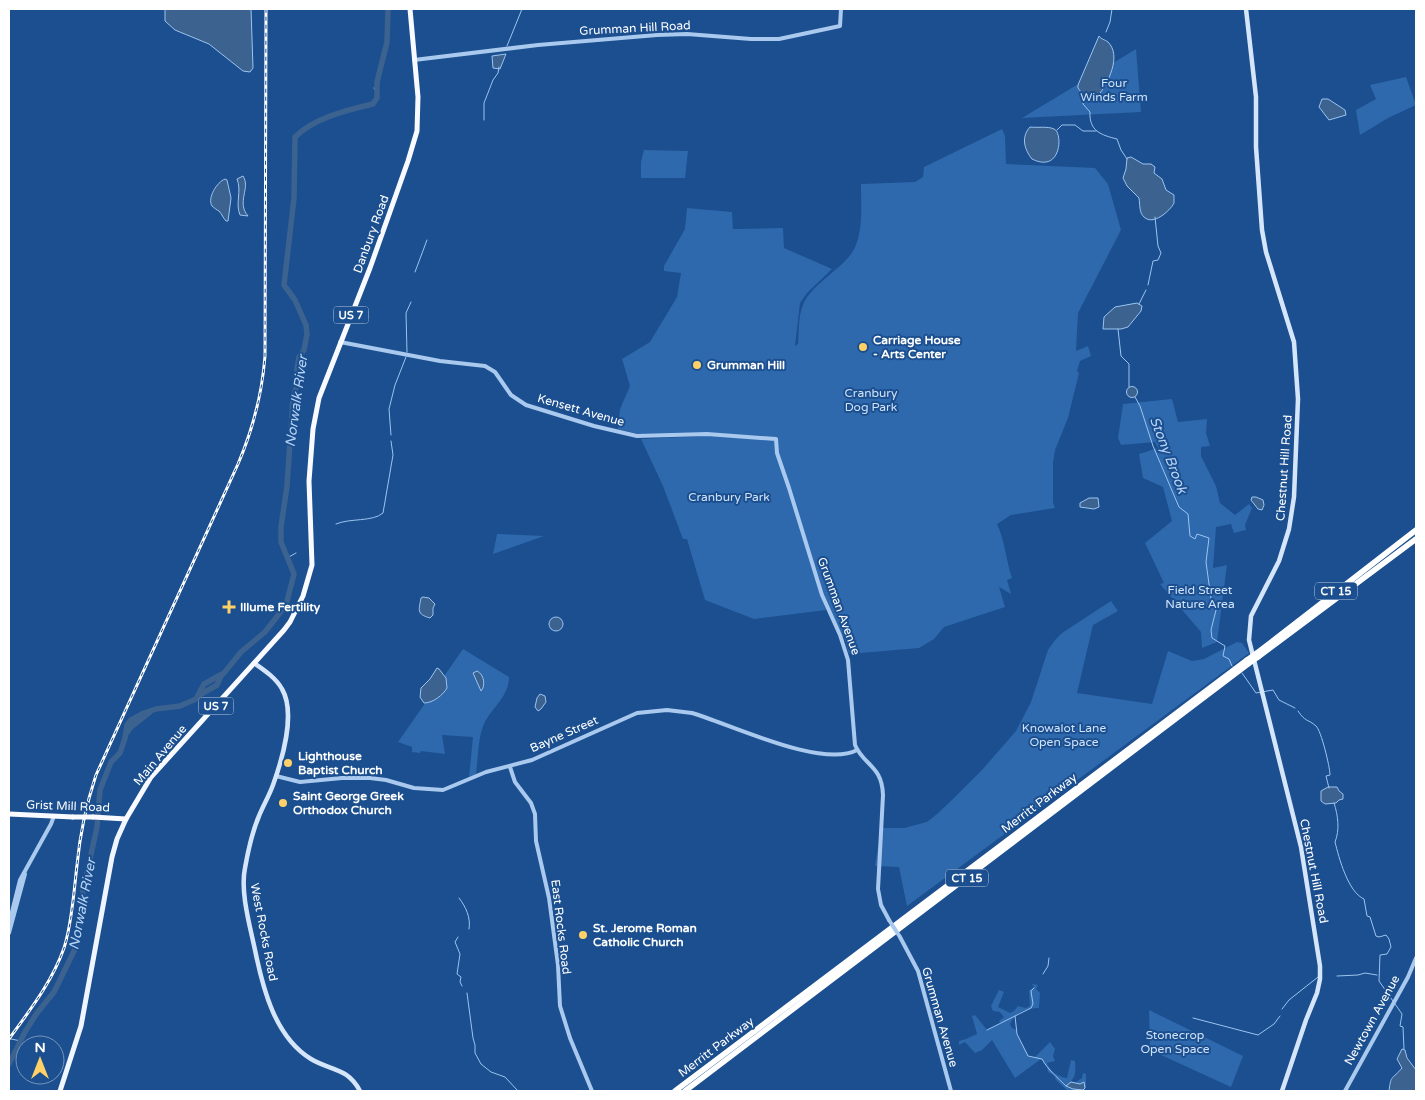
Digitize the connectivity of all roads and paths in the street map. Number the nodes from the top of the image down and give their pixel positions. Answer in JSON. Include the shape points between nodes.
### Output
{"nodes":[{"id":1,"x":410,"y":9,"type":"edge"},
{"id":2,"x":841,"y":9,"type":"edge"},
{"id":3,"x":1246,"y":9,"type":"edge"},
{"id":4,"x":414,"y":60,"type":"junction"},
{"id":5,"x":340,"y":342,"type":"junction"},
{"id":6,"x":776,"y":439,"type":"joint"},
{"id":7,"x":310,"y":460,"type":"joint"},
{"id":8,"x":1416,"y":530,"type":"edge"},
{"id":9,"x":1416,"y":539,"type":"edge"},
{"id":10,"x":1257,"y":655,"type":"junction"},
{"id":11,"x":1248,"y":662,"type":"junction"},
{"id":12,"x":254,"y":663,"type":"junction"},
{"id":13,"x":857,"y":750,"type":"junction"},
{"id":14,"x":510,"y":767,"type":"junction"},
{"id":15,"x":276,"y":776,"type":"junction"},
{"id":16,"x":9,"y":814,"type":"edge"},
{"id":17,"x":54,"y":816,"type":"junction"},
{"id":18,"x":126,"y":819,"type":"junction"},
{"id":19,"x":26,"y":869,"type":"junction"},
{"id":20,"x":9,"y":924,"type":"edge"},
{"id":21,"x":9,"y":933,"type":"edge"},
{"id":22,"x":1416,"y":958,"type":"edge"},
{"id":23,"x":60,"y":1091,"type":"edge"},
{"id":24,"x":360,"y":1091,"type":"edge"},
{"id":25,"x":592,"y":1091,"type":"edge"},
{"id":26,"x":675,"y":1091,"type":"edge"},
{"id":27,"x":685,"y":1091,"type":"edge"},
{"id":28,"x":951,"y":1091,"type":"edge"},
{"id":29,"x":1282,"y":1091,"type":"edge"},
{"id":30,"x":1345,"y":1091,"type":"edge"}],
"edges":[{"from":1,"to":4,"type":"highway","name":"Danbury Road","number":"US 7"},
{"from":2,"to":4,"type":"street","name":"Grumman Hill Road","via":[[840,26],[779,39],[657,35]]},
{"from":3,"to":29,"type":"main road","name":"Chestnut Hill Road","via":[[1256,97],[1262,230],[1294,342],[1298,399],[1294,497],[1288,535],[1255,606],[1249,624],[1250,646],[1301,847],[1320,966],[1317,992]]},
{"from":4,"to":5,"type":"highway","name":"Danbury Road","number":"US 7","via":[[418,114],[414,143]]},
{"from":5,"to":6,"type":"street","name":"Kensett Avenue","via":[[440,361],[486,366],[495,372],[511,395],[526,405],[637,436],[707,434]]},
{"from":5,"to":7,"type":"highway","name":"Danbury Road","number":"US 7","via":[[319,398]]},
{"from":6,"to":13,"type":"street","name":"Grumman Avenue","via":[[777,453],[822,596],[848,660],[853,740]]},
{"from":7,"to":12,"type":"highway","name":"Main Avenue","number":"US 7","via":[[310,573],[290,622]]},
{"from":8,"to":10,"type":"highway","name":"Merritt Parkway","number":"CT 15"},
{"from":9,"to":10,"type":"highway","name":"Merritt Parkway","number":"CT 15"},
{"from":10,"to":11,"type":"highway","name":"Merritt Parkway","number":"CT 15","bridge":true},
{"from":11,"to":26,"type":"highway","name":"Merritt Parkway","number":"CT 15"},
{"from":11,"to":27,"type":"highway","name":"Merritt Parkway","number":"CT 15"},
{"from":12,"to":15,"type":"main road","name":"West Rocks Road","via":[[280,685],[287,703],[286,737]]},
{"from":12,"to":18,"type":"highway","name":"Main Avenue","number":"US 7","via":[[150,777]]},
{"from":13,"to":14,"type":"street","name":"Bayne Street","via":[[837,755],[794,749],[699,715],[678,710],[656,710],[633,715]]},
{"from":13,"to":28,"type":"street","name":"Grumman Avenue","bridge":true,"via":[[877,772],[882,783],[878,889],[881,904],[921,979]]},
{"from":14,"to":15,"type":"street","name":"Bayne Street","via":[[486,772],[438,790],[370,778],[300,782]]},
{"from":14,"to":25,"type":"street","name":"East Rocks Road","via":[[515,782],[536,814],[536,841],[550,904],[560,1006]]},
{"from":15,"to":24,"type":"main road","name":"West Rocks Road","via":[[257,821],[244,878],[255,951],[264,985],[276,1020],[296,1047],[312,1060],[348,1074]]},
{"from":16,"to":17,"type":"highway","name":"Grist Mill Road"},
{"from":17,"to":18,"type":"highway","name":"Grist Mill Road","bridge":true},
{"from":17,"to":19,"type":"street"},
{"from":18,"to":23,"type":"main road","name":"Main Avenue","via":[[112,857],[82,1020]]},
{"from":19,"to":20,"type":"street"},
{"from":19,"to":21,"type":"street"},
{"from":22,"to":30,"type":"street","name":"Newtown Avenue"}]}
